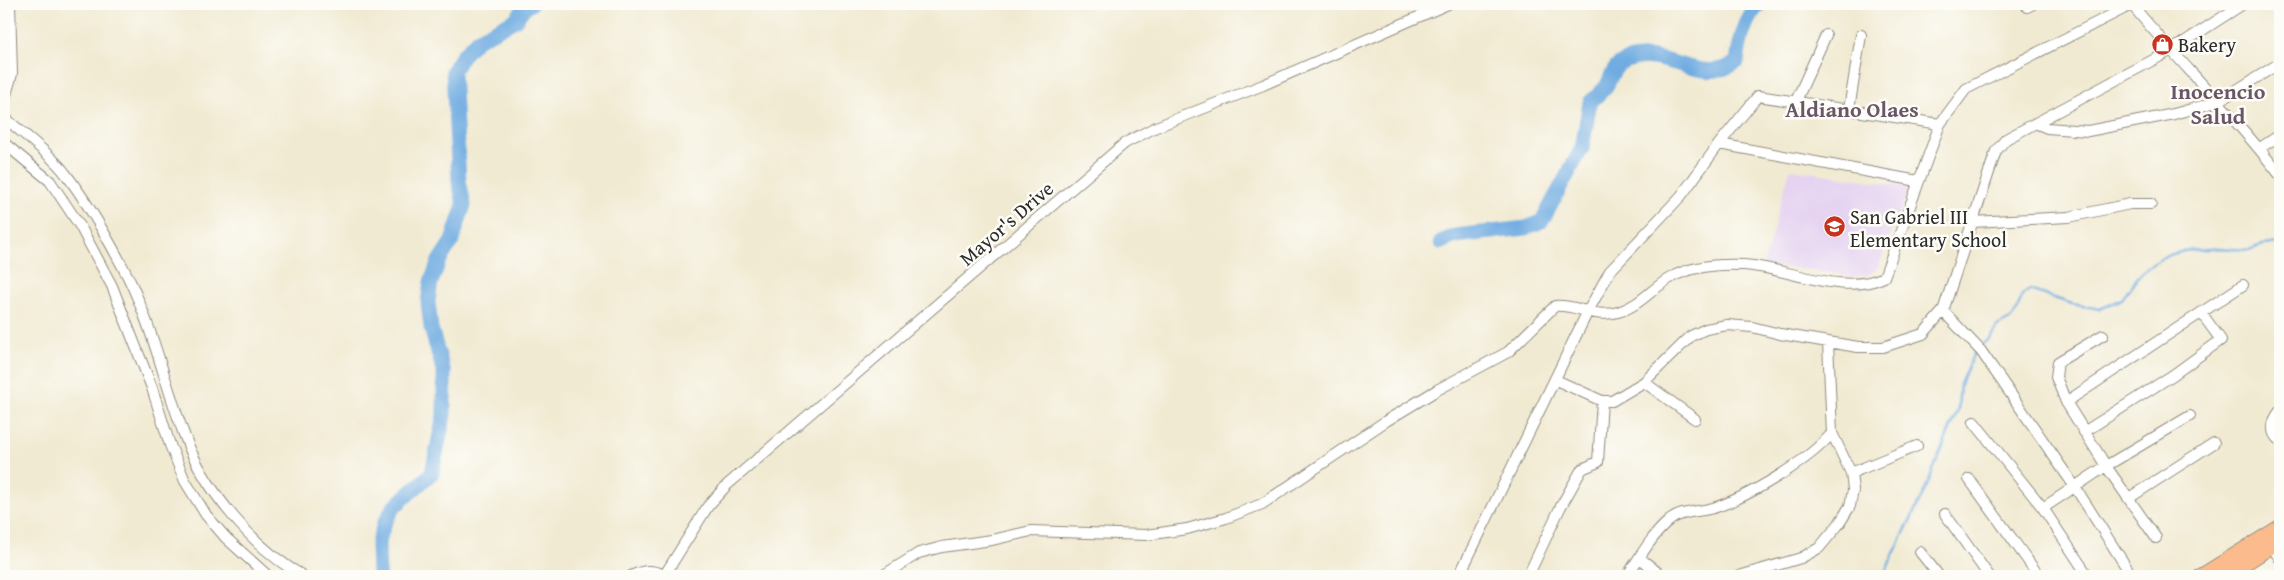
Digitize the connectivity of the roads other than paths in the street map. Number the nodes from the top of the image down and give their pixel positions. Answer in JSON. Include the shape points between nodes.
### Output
{"nodes":[{"id":1,"x":10,"y":4,"type":"edge"},
{"id":2,"x":1448,"y":4,"type":"edge"},
{"id":3,"x":2133,"y":4,"type":"edge"},
{"id":4,"x":2243,"y":4,"type":"edge"},
{"id":5,"x":1861,"y":34,"type":"dead end"},
{"id":6,"x":1826,"y":35,"type":"dead end"},
{"id":7,"x":2170,"y":50,"type":"junction"},
{"id":8,"x":2280,"y":63,"type":"edge"},
{"id":9,"x":4,"y":101,"type":"edge"},
{"id":10,"x":1796,"y":101,"type":"junction"},
{"id":11,"x":2219,"y":102,"type":"junction"},
{"id":12,"x":1848,"y":109,"type":"junction"},
{"id":13,"x":4,"y":117,"type":"edge"},
{"id":14,"x":2035,"y":123,"type":"junction"},
{"id":15,"x":1940,"y":124,"type":"junction"},
{"id":16,"x":2280,"y":135,"type":"edge"},
{"id":17,"x":4,"y":143,"type":"edge"},
{"id":18,"x":1719,"y":144,"type":"junction"},
{"id":19,"x":2260,"y":148,"type":"junction"},
{"id":20,"x":2280,"y":175,"type":"edge"},
{"id":21,"x":1918,"y":181,"type":"junction"},
{"id":22,"x":2151,"y":204,"type":"dead end"},
{"id":23,"x":1972,"y":222,"type":"junction"},
{"id":24,"x":2243,"y":285,"type":"dead end"},
{"id":25,"x":1943,"y":310,"type":"junction"},
{"id":26,"x":1587,"y":313,"type":"junction"},
{"id":27,"x":2202,"y":314,"type":"junction"},
{"id":28,"x":2103,"y":335,"type":"dead end"},
{"id":29,"x":1828,"y":342,"type":"junction"},
{"id":30,"x":1556,"y":380,"type":"junction"},
{"id":31,"x":1644,"y":382,"type":"junction"},
{"id":32,"x":1602,"y":401,"type":"junction"},
{"id":33,"x":2066,"y":402,"type":"junction"},
{"id":34,"x":2280,"y":411,"type":"edge"},
{"id":35,"x":2190,"y":416,"type":"dead end"},
{"id":36,"x":1695,"y":419,"type":"dead end"},
{"id":37,"x":1974,"y":422,"type":"dead end"},
{"id":38,"x":2084,"y":432,"type":"junction"},
{"id":39,"x":1832,"y":433,"type":"junction"},
{"id":40,"x":2280,"y":442,"type":"edge"},
{"id":41,"x":2214,"y":443,"type":"dead end"},
{"id":42,"x":1917,"y":446,"type":"dead end"},
{"id":43,"x":2106,"y":466,"type":"junction"},
{"id":44,"x":1851,"y":473,"type":"junction"},
{"id":45,"x":1969,"y":478,"type":"dead end"},
{"id":46,"x":2075,"y":487,"type":"junction"},
{"id":47,"x":2129,"y":498,"type":"junction"},
{"id":48,"x":2043,"y":508,"type":"junction"},
{"id":49,"x":1945,"y":514,"type":"dead end"},
{"id":50,"x":2280,"y":527,"type":"edge"},
{"id":51,"x":2156,"y":538,"type":"dead end"},
{"id":52,"x":2275,"y":541,"type":"edge"},
{"id":53,"x":1920,"y":552,"type":"dead end"},
{"id":54,"x":1640,"y":558,"type":"junction"},
{"id":55,"x":2280,"y":559,"type":"edge"},
{"id":56,"x":268,"y":576,"type":"edge"},
{"id":57,"x":304,"y":576,"type":"edge"},
{"id":58,"x":631,"y":576,"type":"edge"},
{"id":59,"x":664,"y":576,"type":"edge"},
{"id":60,"x":882,"y":576,"type":"edge"},
{"id":61,"x":1459,"y":576,"type":"edge"},
{"id":62,"x":1528,"y":576,"type":"edge"},
{"id":63,"x":1627,"y":576,"type":"edge"},
{"id":64,"x":1662,"y":576,"type":"edge"},
{"id":65,"x":1739,"y":576,"type":"edge"},
{"id":66,"x":1939,"y":576,"type":"edge"},
{"id":67,"x":1989,"y":576,"type":"edge"},
{"id":68,"x":2039,"y":576,"type":"edge"},
{"id":69,"x":2088,"y":576,"type":"edge"},
{"id":70,"x":2132,"y":576,"type":"edge"},
{"id":71,"x":2201,"y":576,"type":"edge"},
{"id":72,"x":2225,"y":576,"type":"edge"}],
"edges":[{"from":1,"to":9,"type":"street","via":[[12,74]]},
{"from":2,"to":59,"type":"street","name":"Mayor's Drive","via":[[1125,143],[728,485],[708,506]]},
{"from":3,"to":7,"type":"street"},
{"from":3,"to":15,"type":"street","via":[[1966,89]]},
{"from":4,"to":7,"type":"street"},
{"from":5,"to":12,"type":"street"},
{"from":6,"to":10,"type":"street"},
{"from":7,"to":11,"type":"street"},
{"from":7,"to":14,"type":"street"},
{"from":8,"to":11,"type":"street"},
{"from":10,"to":12,"type":"street"},
{"from":10,"to":18,"type":"street","via":[[1758,96]]},
{"from":11,"to":14,"type":"street","via":[[2101,130],[2047,128]]},
{"from":11,"to":19,"type":"street"},
{"from":12,"to":15,"type":"street"},
{"from":13,"to":57,"type":"street","via":[[64,172],[96,220],[128,278],[197,464],[246,532],[268,552]]},
{"from":14,"to":23,"type":"street","via":[[2006,138],[1996,151]]},
{"from":15,"to":21,"type":"street"},
{"from":16,"to":19,"type":"street"},
{"from":17,"to":56,"type":"street","via":[[50,181],[80,226],[112,286],[185,481],[211,521]]},
{"from":18,"to":21,"type":"street"},
{"from":18,"to":26,"type":"street","via":[[1680,196],[1610,271]]},
{"from":19,"to":20,"type":"street"},
{"from":21,"to":26,"type":"street","via":[[1884,277],[1873,282],[1860,284],[1810,278],[1744,265],[1704,266],[1672,276],[1638,303],[1619,312]]},
{"from":22,"to":23,"type":"street","via":[[2130,204],[2069,216]]},
{"from":23,"to":25,"type":"street"},
{"from":24,"to":27,"type":"street"},
{"from":25,"to":29,"type":"street","via":[[1924,334],[1904,342],[1883,347]]},
{"from":25,"to":46,"type":"street","via":[[1981,351]]},
{"from":26,"to":30,"type":"street"},
{"from":26,"to":60,"type":"street","via":[[1567,306],[1555,306],[1508,352],[1386,421],[1262,504],[1226,518],[1187,529],[1146,535],[1015,533],[919,553]]},
{"from":27,"to":33,"type":"street"},
{"from":27,"to":38,"type":"street","via":[[2221,340]]},
{"from":28,"to":33,"type":"street","via":[[2058,362],[2056,377]]},
{"from":29,"to":31,"type":"street","via":[[1752,327],[1727,325],[1706,329],[1677,347]]},
{"from":29,"to":39,"type":"street"},
{"from":30,"to":32,"type":"street"},
{"from":30,"to":61,"type":"street"},
{"from":31,"to":32,"type":"street","via":[[1612,401]]},
{"from":31,"to":36,"type":"street"},
{"from":32,"to":62,"type":"street","via":[[1598,462],[1582,469]]},
{"from":33,"to":38,"type":"street"},
{"from":34,"to":40,"type":"street","via":[[2272,428]]},
{"from":35,"to":43,"type":"street"},
{"from":37,"to":48,"type":"street"},
{"from":38,"to":43,"type":"street"},
{"from":39,"to":44,"type":"street"},
{"from":39,"to":54,"type":"street","via":[[1814,453],[1742,497],[1670,519]]},
{"from":41,"to":47,"type":"street"},
{"from":42,"to":44,"type":"street"},
{"from":43,"to":46,"type":"street"},
{"from":43,"to":47,"type":"street"},
{"from":44,"to":65,"type":"street","via":[[1853,490],[1850,506],[1840,524],[1819,548],[1801,558]]},
{"from":45,"to":68,"type":"street"},
{"from":46,"to":48,"type":"street"},
{"from":46,"to":70,"type":"street"},
{"from":47,"to":51,"type":"street"},
{"from":48,"to":69,"type":"street"},
{"from":49,"to":67,"type":"street"},
{"from":50,"to":52,"type":"main road"},
{"from":52,"to":55,"type":"street"},
{"from":52,"to":71,"type":"main road"},
{"from":52,"to":72,"type":"main road"},
{"from":53,"to":66,"type":"street"},
{"from":54,"to":63,"type":"street"},
{"from":54,"to":64,"type":"street"},
{"from":58,"to":59,"type":"street","via":[[643,570],[654,570]]}]}
